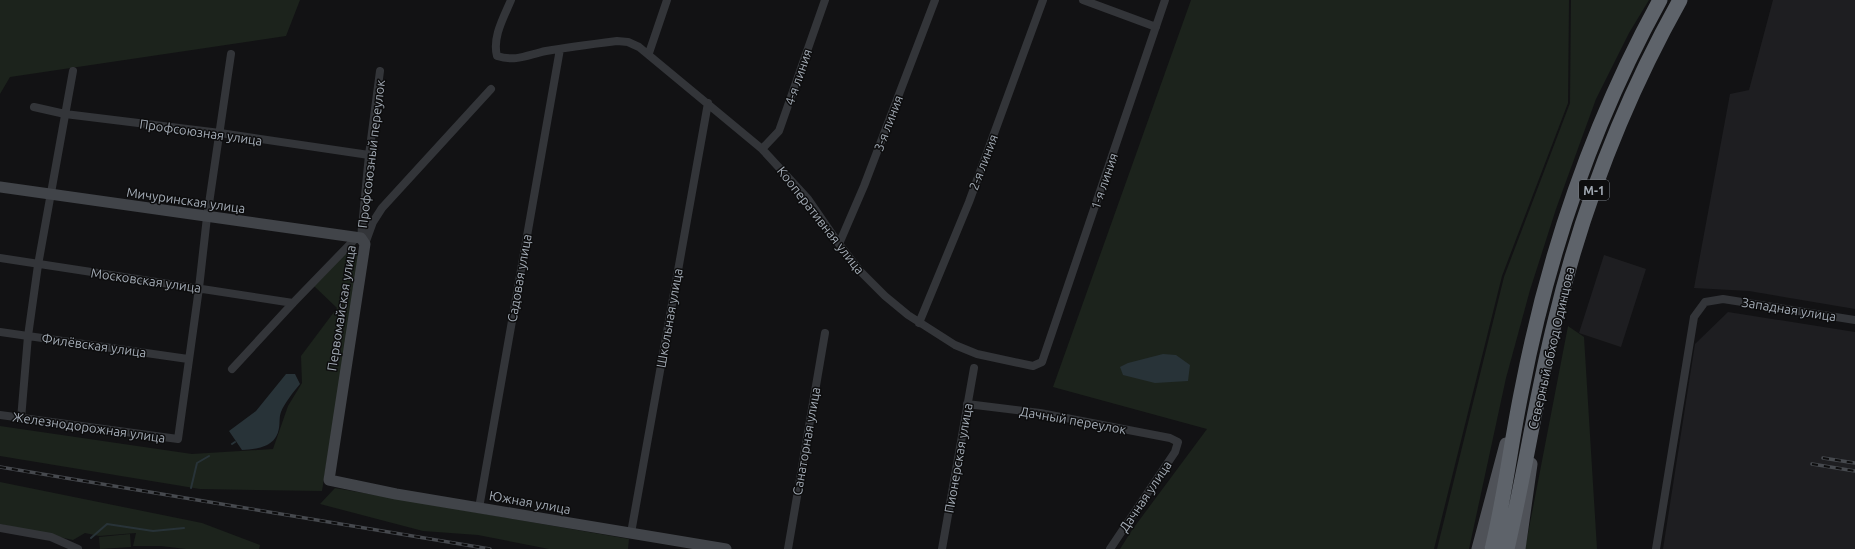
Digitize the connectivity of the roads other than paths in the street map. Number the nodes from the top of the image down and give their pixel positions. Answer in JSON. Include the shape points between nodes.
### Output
{"nodes":[{"id":1,"x":511,"y":0,"type":"edge"},
{"id":2,"x":667,"y":0,"type":"edge"},
{"id":3,"x":825,"y":0,"type":"edge"},
{"id":4,"x":935,"y":0,"type":"edge"},
{"id":5,"x":1043,"y":0,"type":"edge"},
{"id":6,"x":1083,"y":0,"type":"edge"},
{"id":7,"x":1165,"y":0,"type":"edge"},
{"id":8,"x":1660,"y":0,"type":"edge"},
{"id":9,"x":1680,"y":0,"type":"edge"},
{"id":10,"x":1156,"y":27,"type":"junction"},
{"id":11,"x":560,"y":49,"type":"junction"},
{"id":12,"x":649,"y":53,"type":"junction"},
{"id":13,"x":231,"y":54,"type":"dead end"},
{"id":14,"x":73,"y":71,"type":"dead end"},
{"id":15,"x":380,"y":71,"type":"dead end"},
{"id":16,"x":491,"y":89,"type":"dead end"},
{"id":17,"x":708,"y":103,"type":"junction"},
{"id":18,"x":34,"y":107,"type":"dead end"},
{"id":19,"x":65,"y":114,"type":"junction"},
{"id":20,"x":220,"y":133,"type":"junction"},
{"id":21,"x":762,"y":149,"type":"junction"},
{"id":22,"x":369,"y":155,"type":"junction"},
{"id":23,"x":0,"y":187,"type":"edge"},
{"id":24,"x":51,"y":195,"type":"junction"},
{"id":25,"x":207,"y":217,"type":"junction"},
{"id":26,"x":361,"y":239,"type":"junction"},
{"id":27,"x":839,"y":244,"type":"junction"},
{"id":28,"x":0,"y":258,"type":"edge"},
{"id":29,"x":38,"y":264,"type":"junction"},
{"id":30,"x":199,"y":288,"type":"junction"},
{"id":31,"x":293,"y":302,"type":"junction"},
{"id":32,"x":1855,"y":320,"type":"edge"},
{"id":33,"x":919,"y":323,"type":"junction"},
{"id":34,"x":0,"y":332,"type":"edge"},
{"id":35,"x":825,"y":333,"type":"dead end"},
{"id":36,"x":28,"y":336,"type":"junction"},
{"id":37,"x":188,"y":358,"type":"junction"},
{"id":38,"x":1042,"y":362,"type":"joint"},
{"id":39,"x":974,"y":368,"type":"dead end"},
{"id":40,"x":232,"y":369,"type":"dead end"},
{"id":41,"x":1522,"y":388,"type":"junction"},
{"id":42,"x":1540,"y":392,"type":"junction"},
{"id":43,"x":967,"y":404,"type":"junction"},
{"id":44,"x":0,"y":415,"type":"edge"},
{"id":45,"x":21,"y":419,"type":"junction"},
{"id":46,"x":1178,"y":442,"type":"joint"},
{"id":47,"x":329,"y":480,"type":"joint"},
{"id":48,"x":479,"y":508,"type":"junction"},
{"id":49,"x":0,"y":528,"type":"edge"},
{"id":50,"x":631,"y":533,"type":"junction"},
{"id":51,"x":78,"y":549,"type":"edge"},
{"id":52,"x":726,"y":549,"type":"edge"},
{"id":53,"x":788,"y":549,"type":"edge"},
{"id":54,"x":942,"y":549,"type":"edge"},
{"id":55,"x":1110,"y":549,"type":"edge"},
{"id":56,"x":1478,"y":549,"type":"edge"},
{"id":57,"x":1492,"y":549,"type":"edge"},
{"id":58,"x":1507,"y":549,"type":"edge"},
{"id":59,"x":1520,"y":549,"type":"edge"},
{"id":60,"x":1656,"y":549,"type":"edge"}],
"edges":[{"from":1,"to":11,"type":"street","name":"Кооперативная улица","via":[[497,34],[497,56],[508,59],[521,58]]},
{"from":2,"to":12,"type":"street"},
{"from":3,"to":21,"type":"street","name":"4-я линия","via":[[779,131]]},
{"from":4,"to":27,"type":"street","name":"3-я линия","via":[[864,186]]},
{"from":5,"to":33,"type":"street","name":"2-я линия","via":[[968,202]]},
{"from":6,"to":10,"type":"street"},
{"from":7,"to":10,"type":"street","name":"1-я линия"},
{"from":8,"to":41,"type":"highway","name":"Северный обход Одинцова","number":"М-1","via":[[1621,79],[1575,193],[1551,267]]},
{"from":9,"to":42,"type":"highway","name":"Северный обход Одинцова","number":"М-1","via":[[1636,85],[1590,199],[1554,322]]},
{"from":10,"to":38,"type":"street","name":"1-я линия"},
{"from":11,"to":12,"type":"street","name":"Кооперативная улица","via":[[617,41],[628,42]]},
{"from":11,"to":48,"type":"street","name":"Садовая улица"},
{"from":12,"to":17,"type":"street","name":"Кооперативная улица"},
{"from":13,"to":20,"type":"street"},
{"from":14,"to":19,"type":"street"},
{"from":15,"to":22,"type":"street","name":"Профсоюзный переулок"},
{"from":16,"to":26,"type":"street","name":"Первомайская улица","via":[[382,208]]},
{"from":17,"to":21,"type":"street","name":"Кооперативная улица"},
{"from":17,"to":50,"type":"street","name":"Школьная улица"},
{"from":18,"to":19,"type":"street","name":"Профсоюзная улица"},
{"from":19,"to":20,"type":"street","name":"Профсоюзная улица"},
{"from":19,"to":24,"type":"street"},
{"from":20,"to":22,"type":"street","name":"Профсоюзная улица"},
{"from":20,"to":25,"type":"street"},
{"from":21,"to":27,"type":"street","name":"Кооперативная улица","via":[[808,199]]},
{"from":22,"to":26,"type":"street","name":"Профсоюзный переулок"},
{"from":23,"to":24,"type":"street","name":"Мичуринская улица"},
{"from":24,"to":25,"type":"street","name":"Мичуринская улица"},
{"from":24,"to":29,"type":"street"},
{"from":25,"to":26,"type":"street","name":"Мичуринская улица"},
{"from":25,"to":30,"type":"street"},
{"from":26,"to":31,"type":"street"},
{"from":26,"to":47,"type":"street","name":"Первомайская улица"},
{"from":27,"to":33,"type":"street","name":"Кооперативная улица","via":[[860,271],[885,296]]},
{"from":28,"to":29,"type":"street","name":"Московская улица"},
{"from":29,"to":30,"type":"street","name":"Московская улица"},
{"from":29,"to":36,"type":"street"},
{"from":30,"to":31,"type":"street","name":"Московская улица"},
{"from":30,"to":37,"type":"street"},
{"from":31,"to":40,"type":"street"},
{"from":32,"to":60,"type":"street","name":"Западная улица","via":[[1723,299],[1705,302],[1694,317]]},
{"from":33,"to":38,"type":"street","name":"Кооперативная улица","via":[[977,354],[1033,366]]},
{"from":34,"to":36,"type":"street","name":"Филёвская улица"},
{"from":35,"to":53,"type":"street","name":"Санаторная улица"},
{"from":36,"to":37,"type":"street","name":"Филёвская улица"},
{"from":36,"to":45,"type":"street"},
{"from":37,"to":45,"type":"street","name":"Железнодорожная улица","via":[[178,439]]},
{"from":39,"to":43,"type":"street","name":"Пионерская улица"},
{"from":41,"to":56,"type":"main road"},
{"from":41,"to":57,"type":"highway","name":"Северный обход Одинцова","number":"М-1"},
{"from":42,"to":58,"type":"highway","name":"Северный обход Одинцова","number":"М-1"},
{"from":42,"to":59,"type":"main road"},
{"from":43,"to":46,"type":"street","name":"Дачный переулок","via":[[1040,413],[1170,438]]},
{"from":43,"to":54,"type":"street","name":"Пионерская улица"},
{"from":44,"to":45,"type":"street","name":"Железнодорожная улица"},
{"from":46,"to":55,"type":"street","name":"Дачная улица","via":[[1175,452]]},
{"from":47,"to":48,"type":"street","name":"Южная улица"},
{"from":48,"to":50,"type":"street","name":"Южная улица"},
{"from":49,"to":51,"type":"street","via":[[51,538]]},
{"from":50,"to":52,"type":"street","name":"Южная улица"}]}
